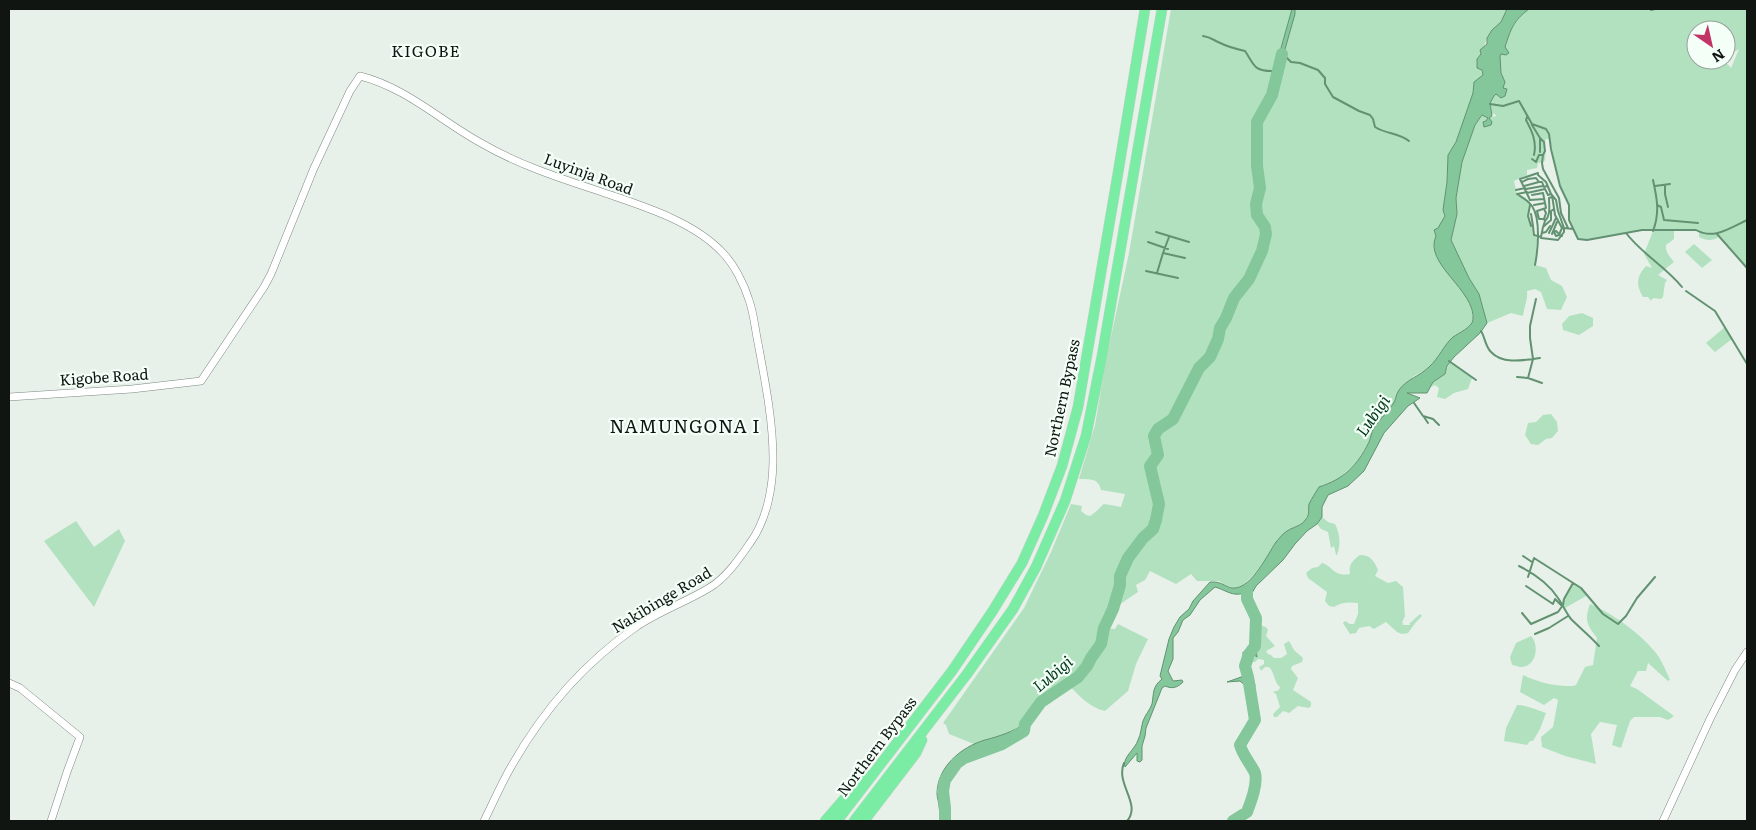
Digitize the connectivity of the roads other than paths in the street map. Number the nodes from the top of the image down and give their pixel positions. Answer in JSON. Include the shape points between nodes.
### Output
{"nodes":[{"id":1,"x":1145,"y":9,"type":"edge"},
{"id":2,"x":1162,"y":9,"type":"edge"},
{"id":3,"x":757,"y":341,"type":"joint"},
{"id":4,"x":200,"y":381,"type":"joint"},
{"id":5,"x":9,"y":397,"type":"edge"},
{"id":6,"x":1747,"y":652,"type":"edge"},
{"id":7,"x":9,"y":683,"type":"edge"},
{"id":8,"x":929,"y":723,"type":"junction"},
{"id":9,"x":883,"y":762,"type":"junction"},
{"id":10,"x":51,"y":821,"type":"edge"},
{"id":11,"x":484,"y":821,"type":"edge"},
{"id":12,"x":826,"y":821,"type":"edge"},
{"id":13,"x":837,"y":821,"type":"edge"},
{"id":14,"x":854,"y":821,"type":"edge"},
{"id":15,"x":864,"y":821,"type":"edge"},
{"id":16,"x":1662,"y":821,"type":"edge"}],
"edges":[{"from":1,"to":9,"type":"highway","name":"Northern Bypass","via":[[1078,407],[1062,466],[1011,581],[957,664]]},
{"from":2,"to":8,"type":"highway","name":"Northern Bypass","via":[[1102,356],[1086,436],[1074,475],[1036,567],[1014,609]]},
{"from":3,"to":4,"type":"street","name":"Luyinja Road","via":[[751,304],[744,287],[728,259],[707,238],[644,207],[499,152],[397,90],[360,76],[314,168],[271,274]]},
{"from":3,"to":11,"type":"street","name":"Nakibinge Road","via":[[768,396],[773,459],[767,508],[757,534],[722,578],[638,626],[569,685],[545,713],[510,767]]},
{"from":4,"to":5,"type":"street","name":"Kigobe Road"},
{"from":6,"to":16,"type":"street","via":[[1710,719]]},
{"from":7,"to":10,"type":"street","via":[[20,688],[80,737]]},
{"from":8,"to":14,"type":"highway","name":"Northern Bypass"},
{"from":8,"to":15,"type":"highway","via":[[916,753]]},
{"from":9,"to":12,"type":"highway","via":[[858,783]]},
{"from":9,"to":13,"type":"highway","name":"Northern Bypass"}]}
